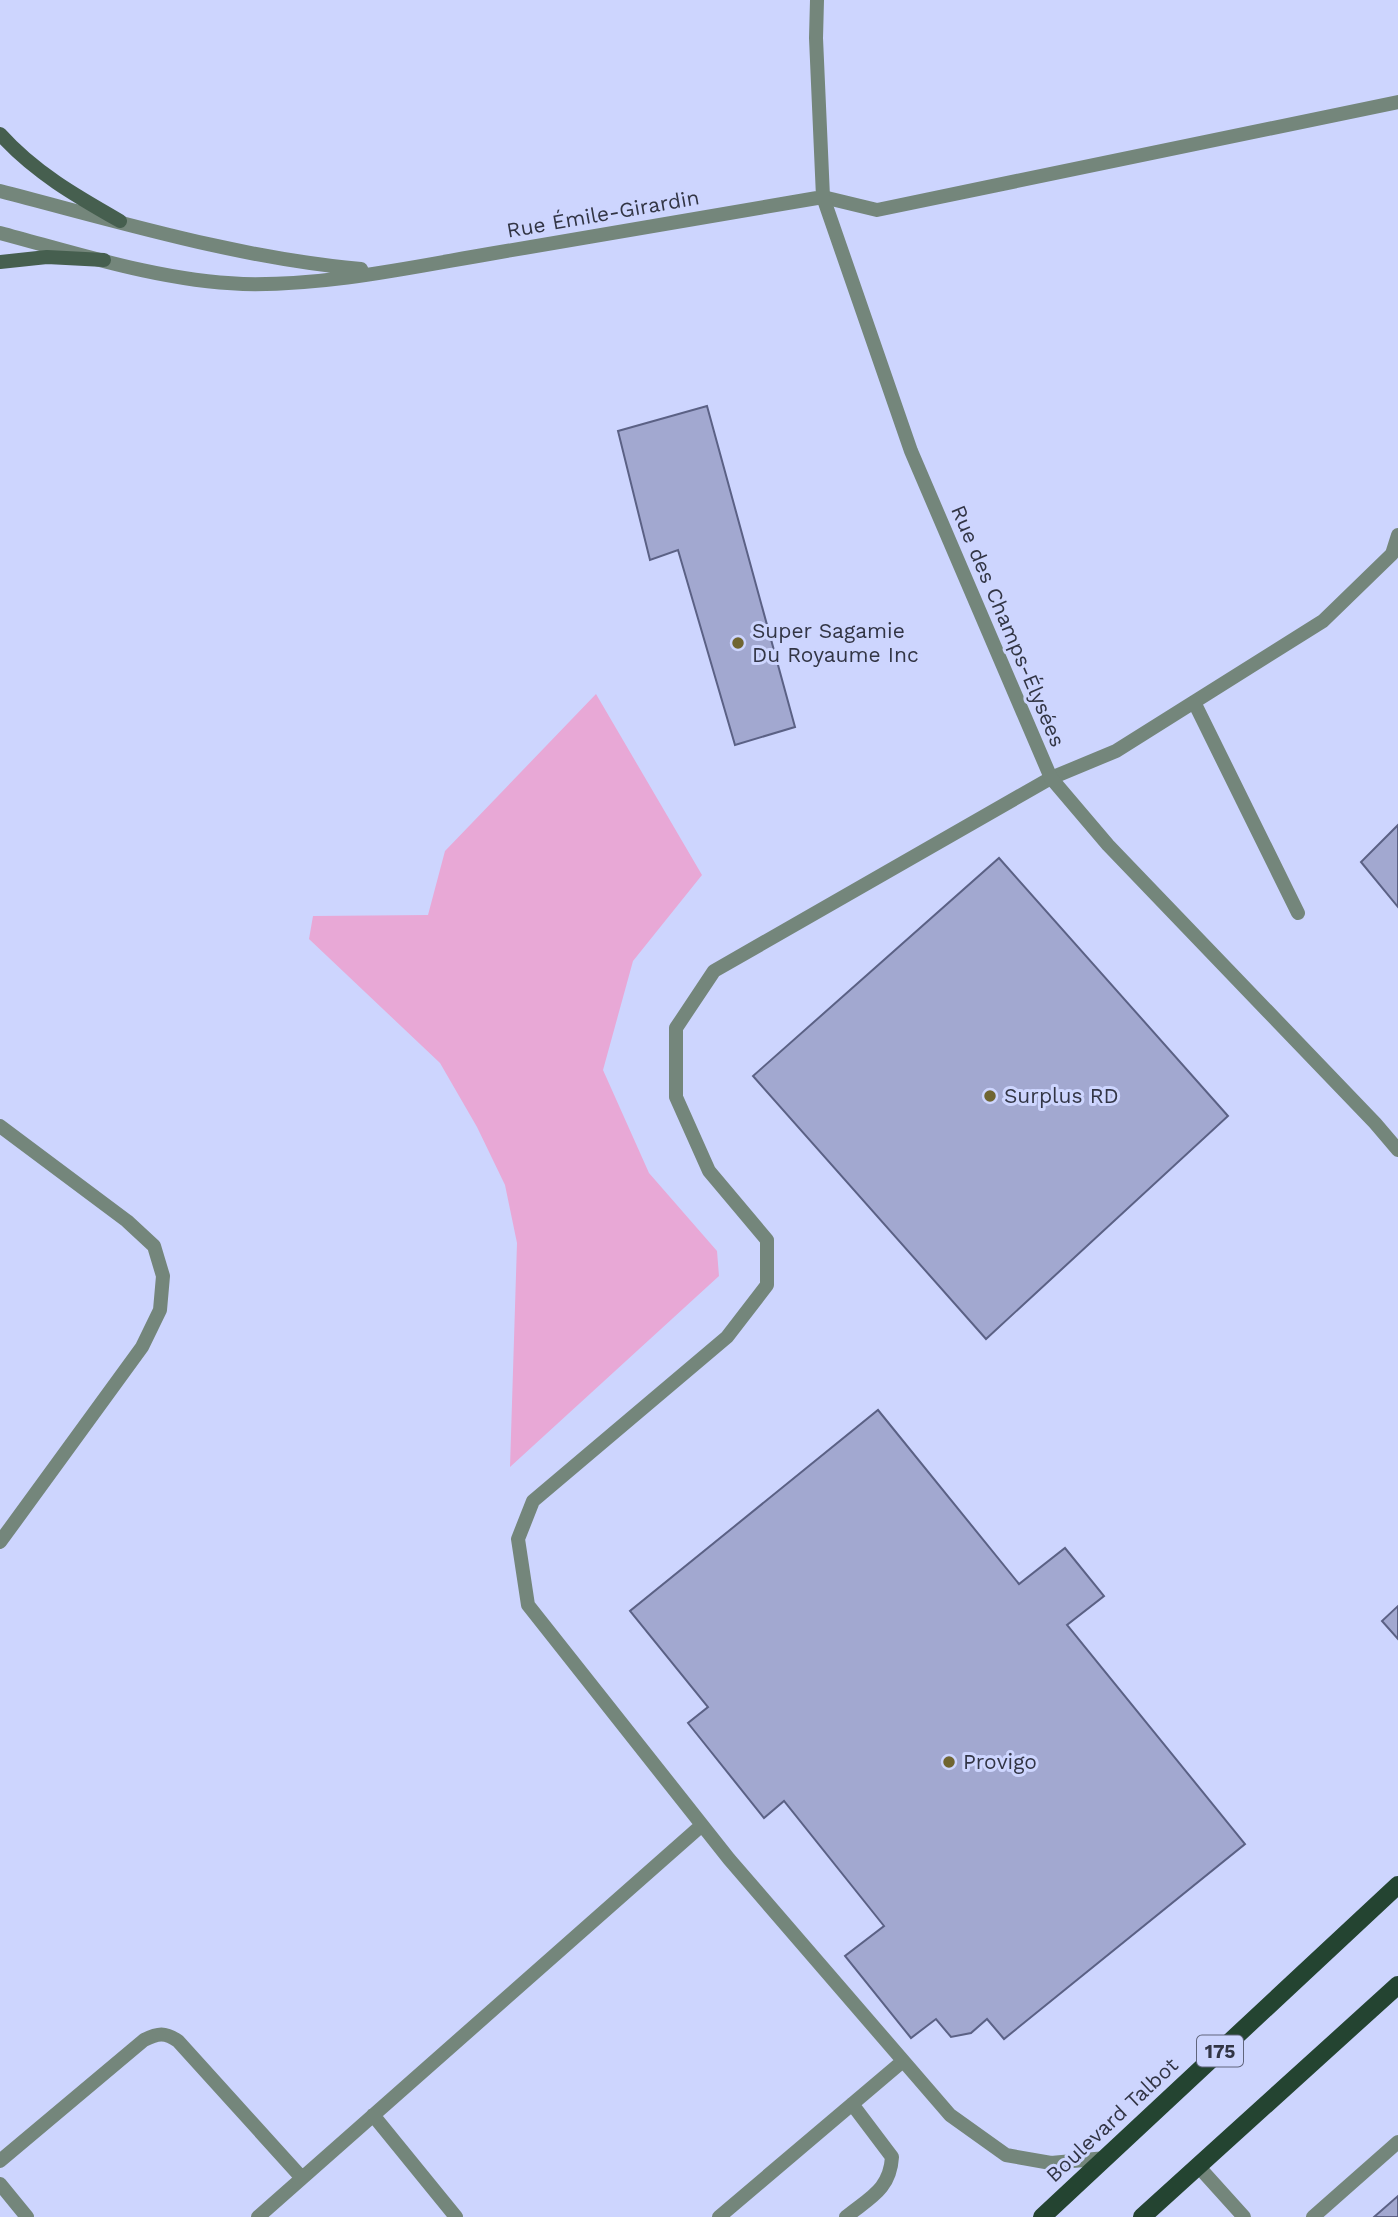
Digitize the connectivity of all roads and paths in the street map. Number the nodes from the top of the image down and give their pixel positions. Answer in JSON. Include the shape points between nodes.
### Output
{"nodes":[{"id":1,"x":817,"y":0,"type":"edge"},
{"id":2,"x":1398,"y":102,"type":"edge"},
{"id":3,"x":0,"y":134,"type":"edge"},
{"id":4,"x":0,"y":191,"type":"edge"},
{"id":5,"x":823,"y":197,"type":"junction"},
{"id":6,"x":120,"y":222,"type":"junction"},
{"id":7,"x":0,"y":233,"type":"edge"},
{"id":8,"x":104,"y":260,"type":"junction"},
{"id":9,"x":0,"y":262,"type":"edge"},
{"id":10,"x":390,"y":271,"type":"junction"},
{"id":11,"x":1398,"y":535,"type":"edge"},
{"id":12,"x":1194,"y":702,"type":"junction"},
{"id":13,"x":1051,"y":778,"type":"junction"},
{"id":14,"x":1298,"y":913,"type":"dead end"},
{"id":15,"x":0,"y":1126,"type":"edge"},
{"id":16,"x":1398,"y":1150,"type":"edge"},
{"id":17,"x":0,"y":1542,"type":"edge"},
{"id":18,"x":702,"y":1825,"type":"junction"},
{"id":19,"x":1398,"y":1885,"type":"edge"},
{"id":20,"x":1398,"y":1985,"type":"edge"},
{"id":21,"x":903,"y":2061,"type":"junction"},
{"id":22,"x":852,"y":2104,"type":"junction"},
{"id":23,"x":373,"y":2115,"type":"junction"},
{"id":24,"x":1398,"y":2142,"type":"edge"},
{"id":25,"x":1106,"y":2158,"type":"junction"},
{"id":26,"x":0,"y":2161,"type":"edge"},
{"id":27,"x":1198,"y":2166,"type":"junction"},
{"id":28,"x":302,"y":2178,"type":"junction"},
{"id":29,"x":0,"y":2184,"type":"edge"},
{"id":30,"x":27,"y":2217,"type":"edge"},
{"id":31,"x":258,"y":2217,"type":"edge"},
{"id":32,"x":456,"y":2217,"type":"edge"},
{"id":33,"x":719,"y":2217,"type":"edge"},
{"id":34,"x":846,"y":2217,"type":"edge"},
{"id":35,"x":1042,"y":2217,"type":"edge"},
{"id":36,"x":1142,"y":2217,"type":"edge"},
{"id":37,"x":1244,"y":2217,"type":"edge"},
{"id":38,"x":1313,"y":2217,"type":"edge"}],
"edges":[{"from":1,"to":5,"type":"street","name":"Rue des Champs-Élysées"},
{"from":2,"to":5,"type":"street","via":[[877,210]]},
{"from":3,"to":6,"type":"street","via":[[55,183]]},
{"from":4,"to":6,"type":"street","name":"Rue Émile-Girardin"},
{"from":5,"to":10,"type":"street","name":"Rue Émile-Girardin"},
{"from":5,"to":13,"type":"street","name":"Rue des Champs-Élysées","via":[[911,451]]},
{"from":6,"to":10,"type":"street","name":"Rue Émile-Girardin","via":[[249,254]]},
{"from":7,"to":8,"type":"street","name":"Rue Émile-Girardin"},
{"from":8,"to":9,"type":"street","via":[[47,257]]},
{"from":8,"to":10,"type":"street","name":"Rue Émile-Girardin","via":[[243,284],[307,282]]},
{"from":11,"to":12,"type":"street","via":[[1392,554],[1323,621]]},
{"from":12,"to":13,"type":"street","via":[[1116,751]]},
{"from":12,"to":14,"type":"street"},
{"from":13,"to":16,"type":"street","name":"Rue des Champs-Élysées","via":[[1108,845]]},
{"from":13,"to":18,"type":"street","via":[[714,971],[676,1028],[676,1097],[709,1171],[767,1240],[767,1285],[727,1338],[533,1501],[518,1539],[528,1605]]},
{"from":15,"to":17,"type":"street","via":[[127,1221],[154,1246],[163,1276],[160,1310],[142,1347]]},
{"from":18,"to":21,"type":"street"},
{"from":18,"to":23,"type":"street"},
{"from":19,"to":25,"type":"main road","name":"Boulevard Talbot","number":"175"},
{"from":20,"to":27,"type":"main road"},
{"from":21,"to":22,"type":"street"},
{"from":21,"to":25,"type":"street","via":[[950,2115],[1006,2155],[1051,2163]]},
{"from":22,"to":33,"type":"street"},
{"from":22,"to":34,"type":"street","via":[[892,2157],[891,2173],[880,2189]]},
{"from":23,"to":28,"type":"street"},
{"from":23,"to":32,"type":"street"},
{"from":24,"to":38,"type":"street"},
{"from":25,"to":35,"type":"main road","name":"Boulevard Talbot","number":"175"},
{"from":26,"to":28,"type":"street","via":[[144,2040],[169,2034]]},
{"from":27,"to":36,"type":"main road"},
{"from":27,"to":37,"type":"street"},
{"from":28,"to":31,"type":"street"},
{"from":29,"to":30,"type":"street"}]}
